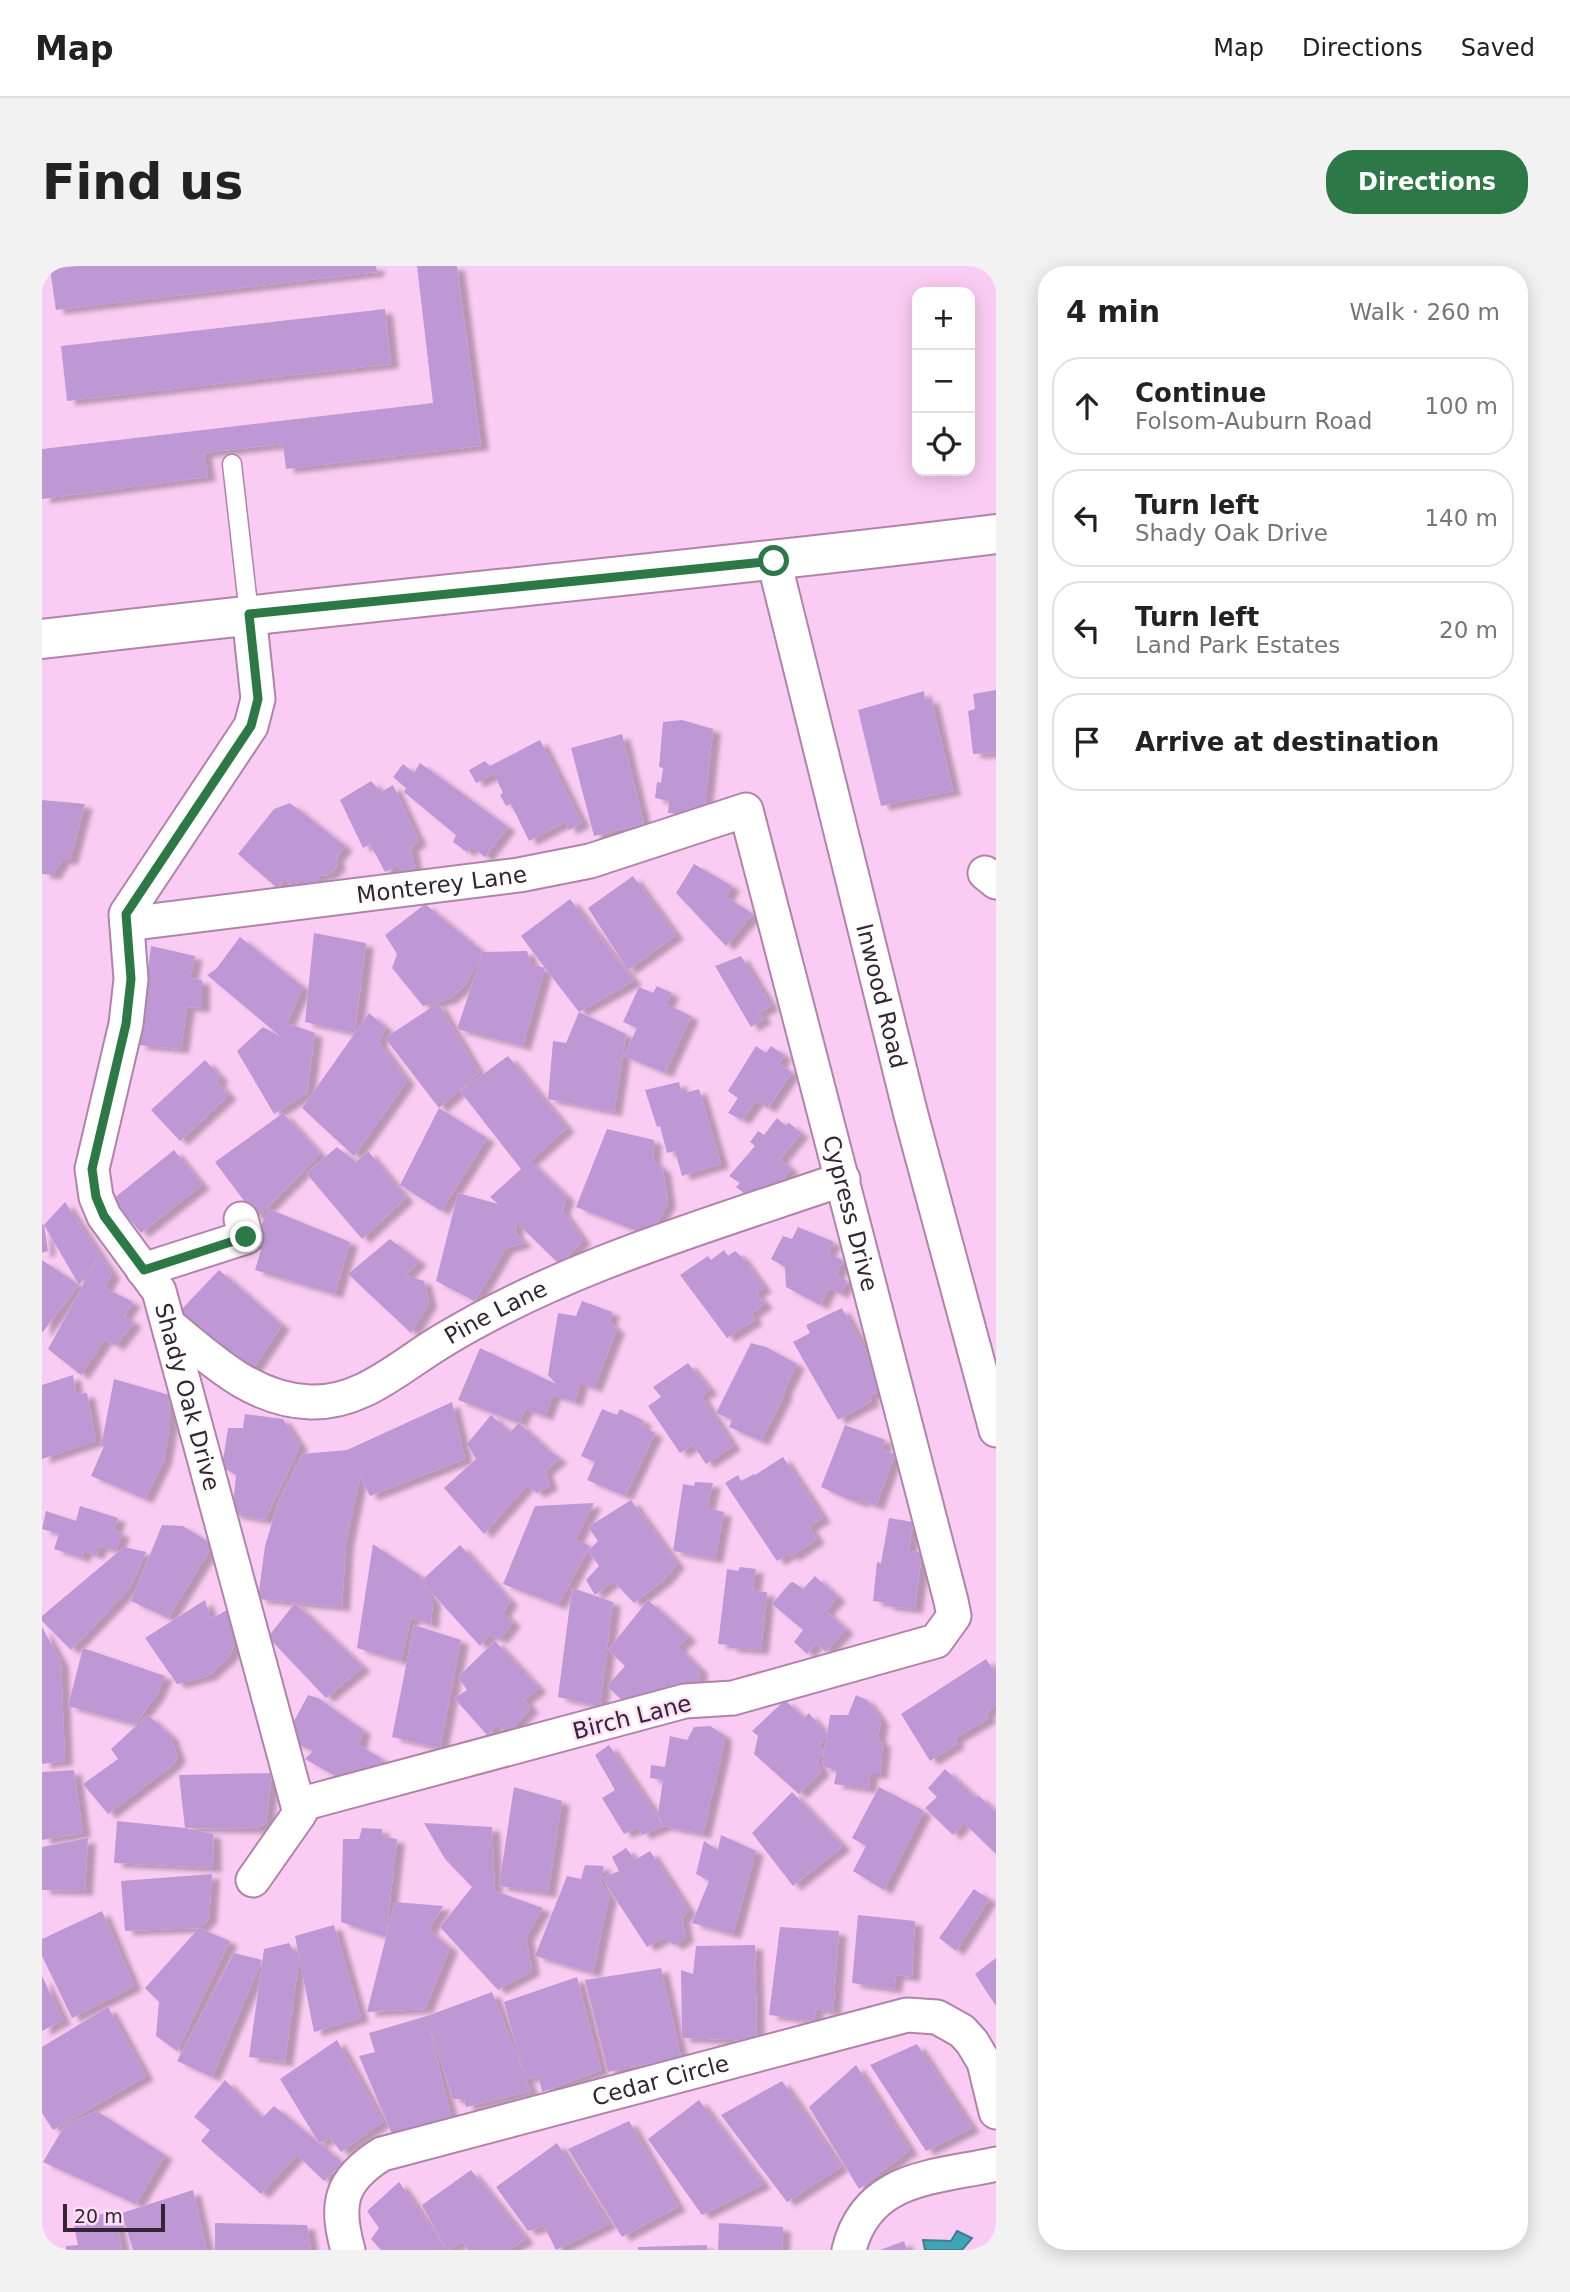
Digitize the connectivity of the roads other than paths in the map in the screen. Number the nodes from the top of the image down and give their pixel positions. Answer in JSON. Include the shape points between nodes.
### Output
{"nodes":[{"id":1,"x":232,"y":464,"type":"dead end"},
{"id":2,"x":996,"y":534,"type":"edge"},
{"id":3,"x":774,"y":561,"type":"junction"},
{"id":4,"x":249,"y":614,"type":"junction"},
{"id":5,"x":42,"y":639,"type":"edge"},
{"id":6,"x":746,"y":810,"type":"joint"},
{"id":7,"x":127,"y":924,"type":"junction"},
{"id":8,"x":843,"y":1179,"type":"junction"},
{"id":9,"x":241,"y":1219,"type":"dead end"},
{"id":10,"x":144,"y":1270,"type":"junction"},
{"id":11,"x":169,"y":1325,"type":"junction"},
{"id":12,"x":996,"y":1430,"type":"edge"},
{"id":13,"x":954,"y":1616,"type":"joint"},
{"id":14,"x":298,"y":1805,"type":"junction"},
{"id":15,"x":253,"y":1880,"type":"dead end"},
{"id":16,"x":996,"y":2112,"type":"edge"},
{"id":17,"x":996,"y":2164,"type":"edge"},
{"id":18,"x":348,"y":2250,"type":"edge"},
{"id":19,"x":849,"y":2250,"type":"edge"}],
"edges":[{"from":1,"to":4,"type":"lane"},
{"from":2,"to":3,"type":"main road"},
{"from":3,"to":4,"type":"main road"},
{"from":3,"to":12,"type":"street","name":"Inwood Road","via":[[911,1115]]},
{"from":4,"to":5,"type":"main road"},
{"from":4,"to":7,"type":"street","name":"Shady Oak Drive","via":[[258,699],[251,726],[126,914]]},
{"from":6,"to":7,"type":"street","name":"Monterey Lane","via":[[590,861],[519,875]]},
{"from":6,"to":8,"type":"street","name":"Cypress Drive"},
{"from":7,"to":10,"type":"street","name":"Shady Oak Drive","via":[[131,979],[126,1024],[92,1169],[104,1216]]},
{"from":8,"to":11,"type":"street","name":"Pine Lane","via":[[581,1271],[515,1299],[372,1387],[346,1397],[312,1402],[258,1390],[234,1377]]},
{"from":8,"to":13,"type":"street","name":"Cypress Drive"},
{"from":9,"to":10,"type":"street","via":[[246,1237]]},
{"from":10,"to":11,"type":"street","name":"Shady Oak Drive","via":[[159,1291]]},
{"from":11,"to":14,"type":"street","name":"Shady Oak Drive"},
{"from":13,"to":14,"type":"street","name":"Birch Lane","via":[[936,1641],[733,1698],[685,1701]]},
{"from":14,"to":15,"type":"street","via":[[300,1813]]},
{"from":16,"to":18,"type":"street","name":"Cedar Circle","via":[[984,2063],[962,2031],[937,2017],[907,2015],[382,2154],[363,2166],[349,2183],[341,2226]]},
{"from":17,"to":19,"type":"street","via":[[900,2185],[876,2200],[862,2216]]}]}
